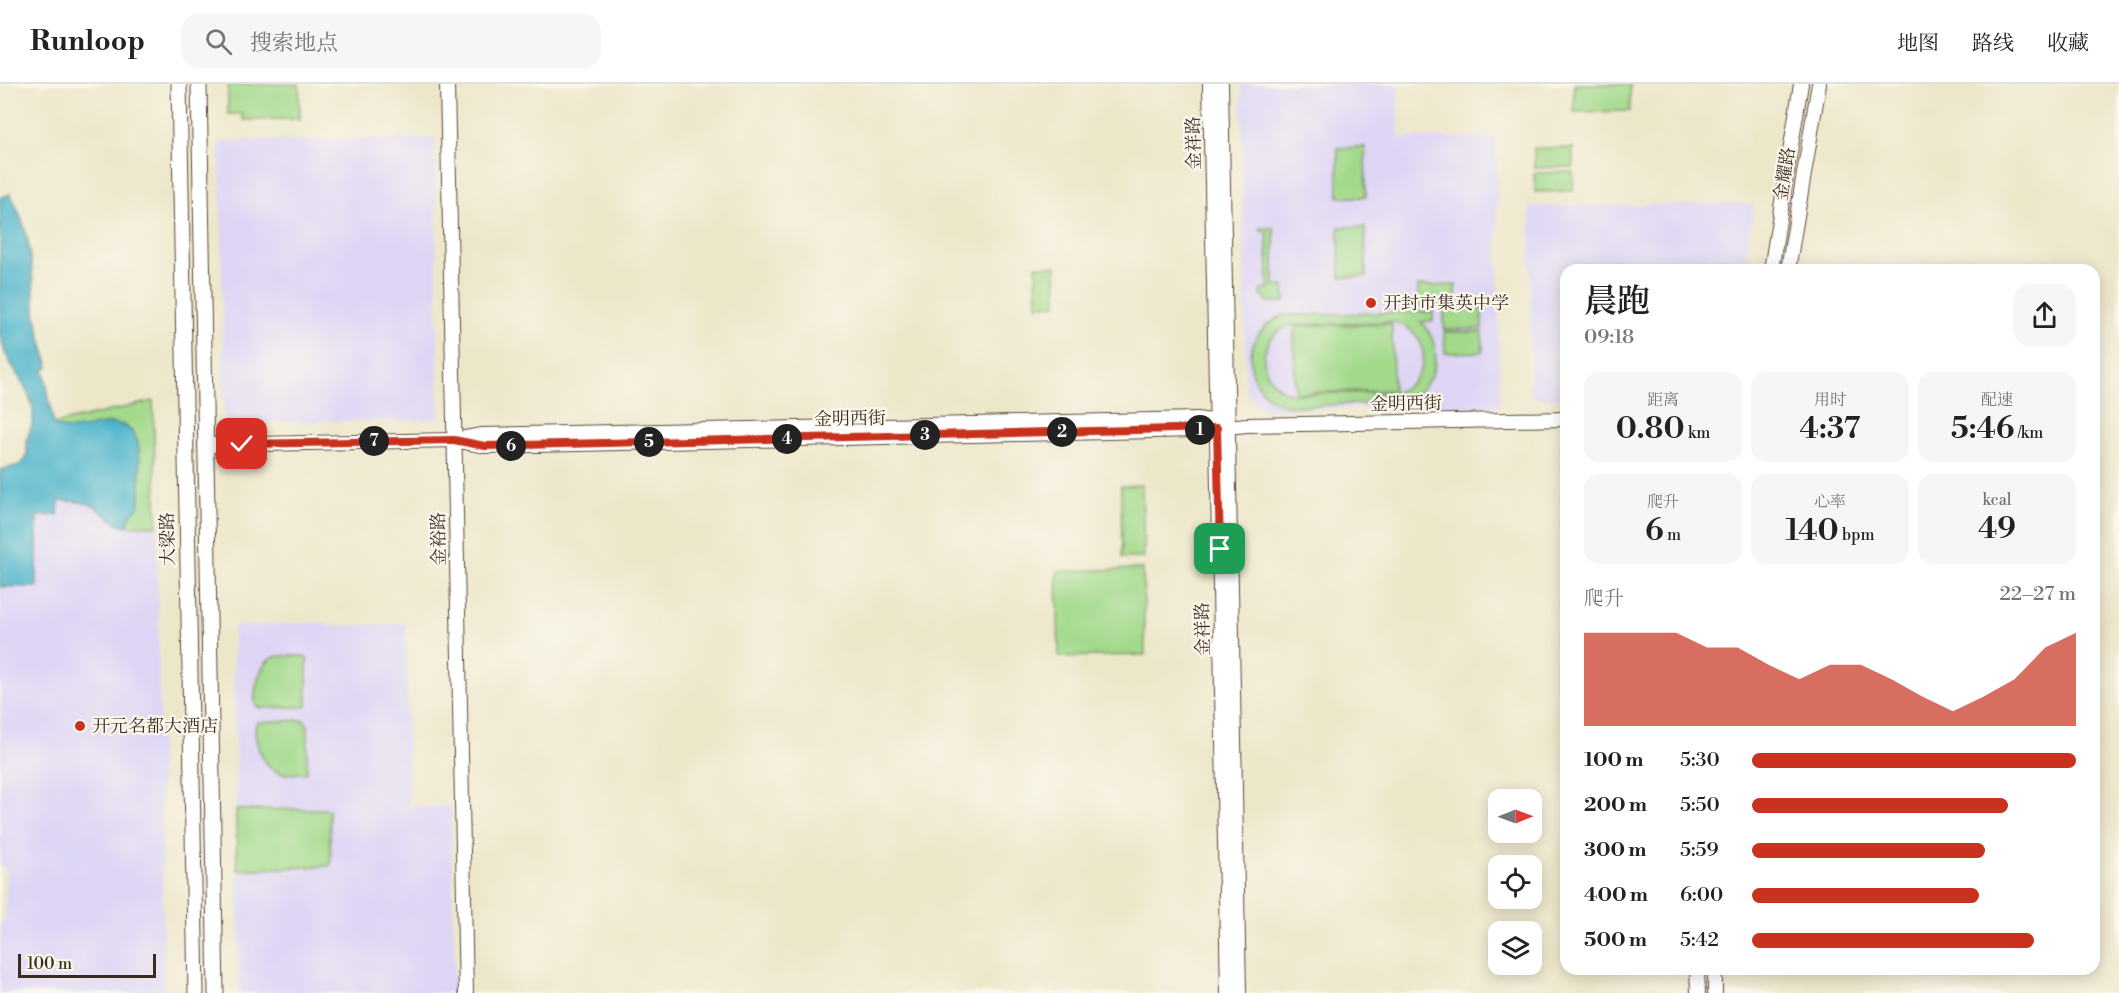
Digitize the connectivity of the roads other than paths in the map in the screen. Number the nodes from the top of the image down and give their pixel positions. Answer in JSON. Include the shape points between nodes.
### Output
{"nodes":[{"id":1,"x":179,"y":84,"type":"edge"},
{"id":2,"x":199,"y":84,"type":"edge"},
{"id":3,"x":447,"y":84,"type":"edge"},
{"id":4,"x":1210,"y":84,"type":"edge"},
{"id":5,"x":1221,"y":84,"type":"edge"},
{"id":6,"x":1801,"y":84,"type":"edge"},
{"id":7,"x":1819,"y":84,"type":"edge"},
{"id":8,"x":1772,"y":264,"type":"edge"},
{"id":9,"x":1789,"y":264,"type":"edge"},
{"id":10,"x":1560,"y":419,"type":"edge"},
{"id":11,"x":1222,"y":425,"type":"junction"},
{"id":12,"x":454,"y":440,"type":"junction"},
{"id":13,"x":205,"y":444,"type":"junction"},
{"id":14,"x":1697,"y":975,"type":"edge"},
{"id":15,"x":1715,"y":975,"type":"edge"},
{"id":16,"x":196,"y":993,"type":"edge"},
{"id":17,"x":216,"y":993,"type":"edge"},
{"id":18,"x":466,"y":993,"type":"edge"},
{"id":19,"x":1228,"y":993,"type":"edge"},
{"id":20,"x":1239,"y":993,"type":"edge"},
{"id":21,"x":1698,"y":993,"type":"edge"},
{"id":22,"x":1715,"y":993,"type":"edge"}],
"edges":[{"from":1,"to":16,"type":"main road","name":"大梁路"},
{"from":2,"to":13,"type":"main road"},
{"from":3,"to":12,"type":"street","name":"金裕路"},
{"from":4,"to":11,"type":"street","name":"金祥路"},
{"from":5,"to":11,"type":"street","name":"金祥路"},
{"from":6,"to":8,"type":"street","name":"金耀路"},
{"from":7,"to":9,"type":"street","name":"金耀路"},
{"from":10,"to":11,"type":"street","name":"金明西街"},
{"from":11,"to":12,"type":"street","name":"金明西街","via":[[1197,419],[1028,422],[482,435]]},
{"from":11,"to":19,"type":"street","name":"金祥路"},
{"from":11,"to":20,"type":"street","name":"金祥路"},
{"from":12,"to":13,"type":"street","name":"金明西街"},
{"from":12,"to":18,"type":"street","name":"金裕路"},
{"from":13,"to":17,"type":"main road"},
{"from":14,"to":21,"type":"street"},
{"from":15,"to":22,"type":"street"}]}
